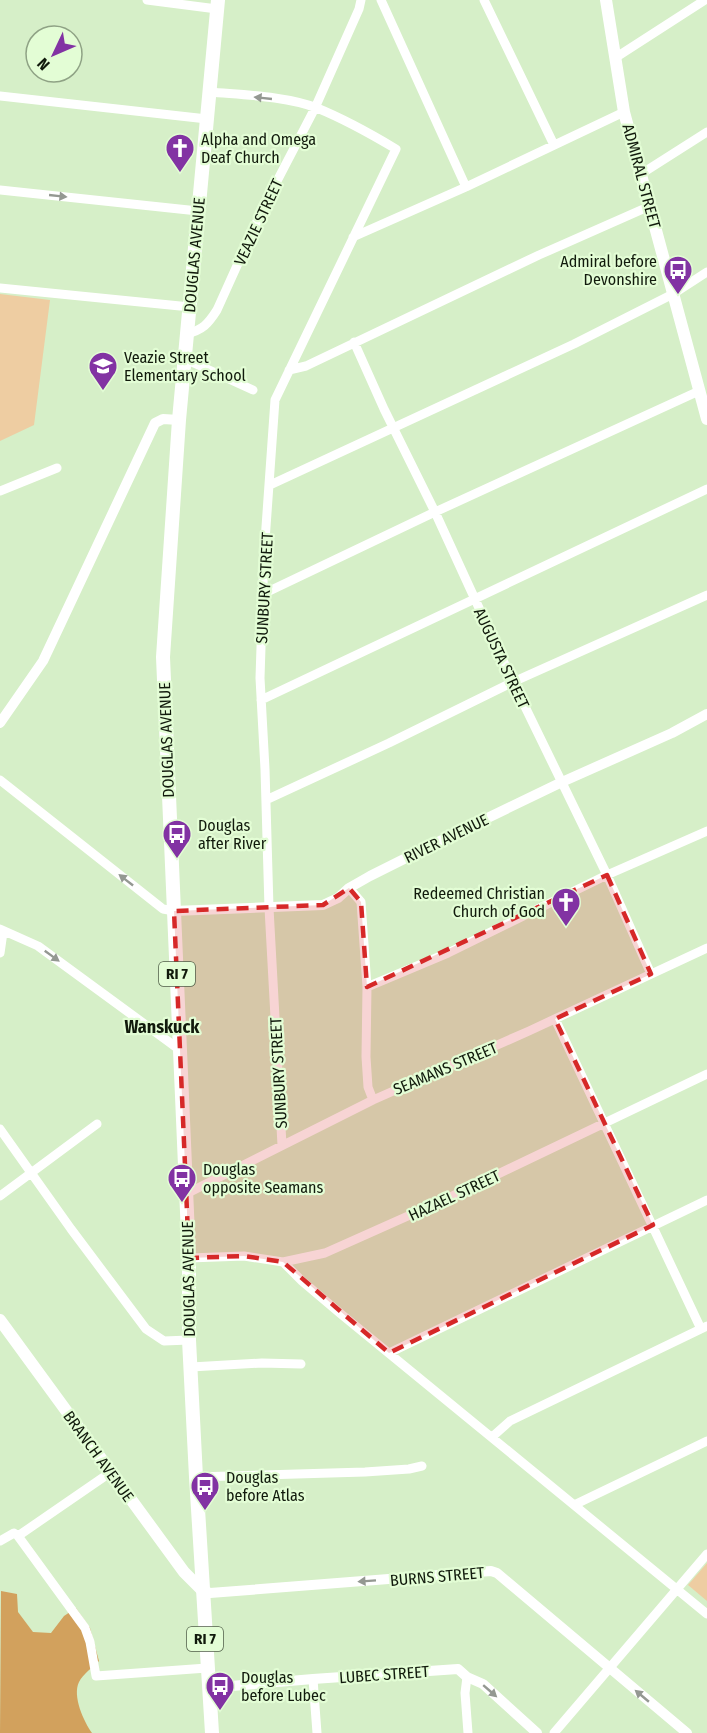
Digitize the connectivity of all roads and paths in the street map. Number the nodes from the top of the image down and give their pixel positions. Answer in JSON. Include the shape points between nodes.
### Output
{"nodes":[{"id":1,"x":147,"y":0,"type":"edge"},
{"id":2,"x":361,"y":0,"type":"edge"},
{"id":3,"x":381,"y":0,"type":"edge"},
{"id":4,"x":484,"y":0,"type":"edge"},
{"id":5,"x":606,"y":0,"type":"edge"},
{"id":6,"x":705,"y":0,"type":"edge"},
{"id":7,"x":218,"y":4,"type":"edge"},
{"id":8,"x":615,"y":58,"type":"junction"},
{"id":9,"x":210,"y":92,"type":"junction"},
{"id":10,"x":0,"y":96,"type":"edge"},
{"id":11,"x":315,"y":108,"type":"junction"},
{"id":12,"x":624,"y":112,"type":"junction"},
{"id":13,"x":207,"y":119,"type":"junction"},
{"id":14,"x":707,"y":132,"type":"edge"},
{"id":15,"x":554,"y":146,"type":"junction"},
{"id":16,"x":641,"y":174,"type":"junction"},
{"id":17,"x":466,"y":187,"type":"junction"},
{"id":18,"x":0,"y":190,"type":"edge"},
{"id":19,"x":650,"y":206,"type":"junction"},
{"id":20,"x":198,"y":211,"type":"junction"},
{"id":21,"x":353,"y":237,"type":"junction"},
{"id":22,"x":707,"y":272,"type":"edge"},
{"id":23,"x":0,"y":288,"type":"edge"},
{"id":24,"x":673,"y":294,"type":"junction"},
{"id":25,"x":190,"y":307,"type":"junction"},
{"id":26,"x":186,"y":334,"type":"junction"},
{"id":27,"x":354,"y":342,"type":"junction"},
{"id":28,"x":185,"y":359,"type":"junction"},
{"id":29,"x":289,"y":370,"type":"junction"},
{"id":30,"x":253,"y":390,"type":"dead end"},
{"id":31,"x":699,"y":391,"type":"junction"},
{"id":32,"x":706,"y":411,"type":"edge"},
{"id":33,"x":179,"y":420,"type":"junction"},
{"id":34,"x":393,"y":427,"type":"junction"},
{"id":35,"x":57,"y":468,"type":"dead end"},
{"id":36,"x":270,"y":485,"type":"junction"},
{"id":37,"x":707,"y":489,"type":"edge"},
{"id":38,"x":0,"y":491,"type":"edge"},
{"id":39,"x":435,"y":512,"type":"junction"},
{"id":40,"x":263,"y":594,"type":"junction"},
{"id":41,"x":707,"y":595,"type":"edge"},
{"id":42,"x":475,"y":599,"type":"junction"},
{"id":43,"x":513,"y":682,"type":"junction"},
{"id":44,"x":261,"y":700,"type":"junction"},
{"id":45,"x":707,"y":714,"type":"edge"},
{"id":46,"x":0,"y":723,"type":"edge"},
{"id":47,"x":0,"y":780,"type":"edge"},
{"id":48,"x":562,"y":782,"type":"junction"},
{"id":49,"x":266,"y":800,"type":"junction"},
{"id":50,"x":707,"y":831,"type":"edge"},
{"id":51,"x":607,"y":875,"type":"junction"},
{"id":52,"x":350,"y":888,"type":"junction"},
{"id":53,"x":269,"y":908,"type":"junction"},
{"id":54,"x":174,"y":911,"type":"junction"},
{"id":55,"x":2,"y":931,"type":"edge"},
{"id":56,"x":707,"y":948,"type":"edge"},
{"id":57,"x":0,"y":953,"type":"edge"},
{"id":58,"x":651,"y":974,"type":"junction"},
{"id":59,"x":368,"y":987,"type":"junction"},
{"id":60,"x":555,"y":1019,"type":"junction"},
{"id":61,"x":180,"y":1050,"type":"junction"},
{"id":62,"x":707,"y":1074,"type":"edge"},
{"id":63,"x":373,"y":1100,"type":"junction"},
{"id":64,"x":605,"y":1123,"type":"junction"},
{"id":65,"x":97,"y":1124,"type":"dead end"},
{"id":66,"x":0,"y":1129,"type":"edge"},
{"id":67,"x":282,"y":1145,"type":"junction"},
{"id":68,"x":31,"y":1172,"type":"junction"},
{"id":69,"x":186,"y":1194,"type":"junction"},
{"id":70,"x":0,"y":1196,"type":"edge"},
{"id":71,"x":707,"y":1200,"type":"edge"},
{"id":72,"x":653,"y":1225,"type":"junction"},
{"id":73,"x":189,"y":1258,"type":"junction"},
{"id":74,"x":283,"y":1262,"type":"junction"},
{"id":75,"x":0,"y":1320,"type":"edge"},
{"id":76,"x":704,"y":1327,"type":"edge"},
{"id":77,"x":189,"y":1340,"type":"junction"},
{"id":78,"x":389,"y":1353,"type":"junction"},
{"id":79,"x":301,"y":1364,"type":"dead end"},
{"id":80,"x":191,"y":1367,"type":"junction"},
{"id":81,"x":492,"y":1437,"type":"junction"},
{"id":82,"x":707,"y":1441,"type":"edge"},
{"id":83,"x":422,"y":1466,"type":"dead end"},
{"id":84,"x":111,"y":1472,"type":"junction"},
{"id":85,"x":196,"y":1477,"type":"junction"},
{"id":86,"x":574,"y":1505,"type":"junction"},
{"id":87,"x":18,"y":1536,"type":"junction"},
{"id":88,"x":0,"y":1541,"type":"edge"},
{"id":89,"x":707,"y":1554,"type":"edge"},
{"id":90,"x":676,"y":1588,"type":"junction"},
{"id":91,"x":202,"y":1590,"type":"junction"},
{"id":92,"x":707,"y":1614,"type":"edge"},
{"id":93,"x":207,"y":1668,"type":"junction"},
{"id":94,"x":608,"y":1669,"type":"junction"},
{"id":95,"x":467,"y":1677,"type":"junction"},
{"id":96,"x":313,"y":1679,"type":"junction"},
{"id":97,"x":208,"y":1688,"type":"junction"},
{"id":98,"x":212,"y":1733,"type":"edge"},
{"id":99,"x":317,"y":1733,"type":"edge"},
{"id":100,"x":468,"y":1733,"type":"edge"},
{"id":101,"x":537,"y":1733,"type":"edge"},
{"id":102,"x":554,"y":1733,"type":"edge"},
{"id":103,"x":687,"y":1733,"type":"edge"}],
"edges":[{"from":1,"to":7,"type":"street"},
{"from":2,"to":11,"type":"street","name":"VEAZIE STREET"},
{"from":3,"to":17,"type":"street"},
{"from":4,"to":15,"type":"street"},
{"from":5,"to":8,"type":"main road","name":"ADMIRAL STREET"},
{"from":6,"to":8,"type":"street"},
{"from":7,"to":9,"type":"main road","name":"DOUGLAS AVENUE","number":"RI 7"},
{"from":8,"to":12,"type":"main road","name":"ADMIRAL STREET"},
{"from":11,"to":9,"type":"street","one_way":true,"via":[[276,99]]},
{"from":9,"to":13,"type":"main road","name":"DOUGLAS AVENUE","number":"RI 7"},
{"from":10,"to":13,"type":"street"},
{"from":11,"to":21,"type":"street","name":"SUNBURY STREET","via":[[396,149]]},
{"from":11,"to":26,"type":"street","name":"VEAZIE STREET","via":[[263,208],[217,310],[201,330]]},
{"from":12,"to":15,"type":"street"},
{"from":12,"to":16,"type":"main road","name":"ADMIRAL STREET"},
{"from":13,"to":20,"type":"main road","name":"DOUGLAS AVENUE","number":"RI 7"},
{"from":14,"to":16,"type":"street"},
{"from":15,"to":17,"type":"street"},
{"from":16,"to":19,"type":"main road","name":"ADMIRAL STREET"},
{"from":17,"to":21,"type":"street"},
{"from":18,"to":20,"type":"street","one_way":true},
{"from":19,"to":24,"type":"main road","name":"ADMIRAL STREET"},
{"from":19,"to":27,"type":"street"},
{"from":20,"to":25,"type":"main road","name":"DOUGLAS AVENUE","number":"RI 7"},
{"from":21,"to":29,"type":"street","name":"SUNBURY STREET"},
{"from":22,"to":24,"type":"street"},
{"from":23,"to":25,"type":"street"},
{"from":24,"to":31,"type":"main road","name":"ADMIRAL STREET"},
{"from":24,"to":34,"type":"street"},
{"from":25,"to":26,"type":"main road","name":"DOUGLAS AVENUE","number":"RI 7"},
{"from":26,"to":28,"type":"main road","name":"DOUGLAS AVENUE","number":"RI 7"},
{"from":27,"to":29,"type":"street","via":[[306,366]]},
{"from":27,"to":34,"type":"street","name":"AUGUSTA STREET"},
{"from":28,"to":30,"type":"street"},
{"from":28,"to":33,"type":"main road","name":"DOUGLAS AVENUE","number":"RI 7"},
{"from":29,"to":36,"type":"street","name":"SUNBURY STREET","via":[[275,400]]},
{"from":31,"to":32,"type":"main road","name":"ADMIRAL STREET"},
{"from":31,"to":39,"type":"street"},
{"from":33,"to":46,"type":"street","via":[[155,423],[44,661]]},
{"from":33,"to":54,"type":"main road","name":"DOUGLAS AVENUE","number":"RI 7","via":[[163,657]]},
{"from":34,"to":36,"type":"street"},
{"from":34,"to":39,"type":"street","name":"AUGUSTA STREET"},
{"from":35,"to":38,"type":"street"},
{"from":36,"to":40,"type":"street","name":"SUNBURY STREET"},
{"from":37,"to":42,"type":"street"},
{"from":39,"to":40,"type":"street"},
{"from":39,"to":42,"type":"street","name":"AUGUSTA STREET"},
{"from":40,"to":44,"type":"street","name":"SUNBURY STREET"},
{"from":41,"to":43,"type":"street"},
{"from":42,"to":43,"type":"street","name":"AUGUSTA STREET"},
{"from":42,"to":44,"type":"street"},
{"from":43,"to":48,"type":"street","name":"AUGUSTA STREET"},
{"from":43,"to":49,"type":"street"},
{"from":44,"to":49,"type":"street","name":"SUNBURY STREET"},
{"from":45,"to":48,"type":"street","name":"RIVER AVENUE"},
{"from":54,"to":47,"type":"street","one_way":true,"via":[[163,909]]},
{"from":48,"to":51,"type":"street","name":"AUGUSTA STREET"},
{"from":48,"to":52,"type":"street","name":"RIVER AVENUE"},
{"from":49,"to":53,"type":"street","name":"SUNBURY STREET"},
{"from":50,"to":51,"type":"street"},
{"from":51,"to":58,"type":"street","name":"AUGUSTA STREET"},
{"from":51,"to":59,"type":"street","via":[[448,953]]},
{"from":52,"to":53,"type":"street","name":"RIVER AVENUE","via":[[323,905]]},
{"from":52,"to":59,"type":"street","via":[[361,902]]},
{"from":53,"to":54,"type":"street","name":"RIVER AVENUE"},
{"from":53,"to":67,"type":"street","name":"SUNBURY STREET"},
{"from":54,"to":61,"type":"main road","name":"DOUGLAS AVENUE","number":"RI 7"},
{"from":55,"to":57,"type":"street"},
{"from":55,"to":61,"type":"street","one_way":true,"via":[[38,946]]},
{"from":56,"to":58,"type":"street","name":"SEAMANS STREET"},
{"from":58,"to":60,"type":"street","name":"SEAMANS STREET"},
{"from":59,"to":63,"type":"street","via":[[366,1057]]},
{"from":60,"to":63,"type":"street","name":"SEAMANS STREET"},
{"from":60,"to":64,"type":"street"},
{"from":61,"to":69,"type":"main road","name":"DOUGLAS AVENUE","number":"RI 7"},
{"from":62,"to":64,"type":"street","name":"HAZAEL STREET"},
{"from":63,"to":67,"type":"street","name":"SEAMANS STREET"},
{"from":64,"to":72,"type":"street"},
{"from":64,"to":74,"type":"street","name":"HAZAEL STREET","via":[[372,1233],[325,1253]]},
{"from":65,"to":68,"type":"street"},
{"from":66,"to":68,"type":"street"},
{"from":67,"to":69,"type":"street","name":"SEAMANS STREET"},
{"from":68,"to":70,"type":"street"},
{"from":68,"to":77,"type":"street","via":[[146,1329],[164,1341]]},
{"from":69,"to":73,"type":"main road","name":"DOUGLAS AVENUE","number":"RI 7"},
{"from":71,"to":72,"type":"street"},
{"from":72,"to":76,"type":"street"},
{"from":72,"to":78,"type":"street"},
{"from":73,"to":74,"type":"street","name":"HAZAEL STREET","via":[[244,1256]]},
{"from":73,"to":77,"type":"main road","name":"DOUGLAS AVENUE","number":"RI 7"},
{"from":74,"to":78,"type":"street"},
{"from":75,"to":84,"type":"main road","name":"BRANCH AVENUE"},
{"from":76,"to":81,"type":"street","via":[[510,1421]]},
{"from":77,"to":80,"type":"main road","name":"DOUGLAS AVENUE","number":"RI 7"},
{"from":78,"to":81,"type":"street"},
{"from":79,"to":80,"type":"street"},
{"from":80,"to":85,"type":"main road","name":"DOUGLAS AVENUE","number":"RI 7"},
{"from":81,"to":86,"type":"street"},
{"from":82,"to":86,"type":"street"},
{"from":83,"to":85,"type":"street","via":[[365,1473]]},
{"from":84,"to":87,"type":"street"},
{"from":84,"to":91,"type":"main road","name":"BRANCH AVENUE","via":[[184,1572]]},
{"from":85,"to":91,"type":"main road","name":"DOUGLAS AVENUE","number":"RI 7"},
{"from":86,"to":90,"type":"street"},
{"from":87,"to":88,"type":"street","via":[[9,1534]]},
{"from":87,"to":93,"type":"street","via":[[85,1628],[96,1676]]},
{"from":89,"to":90,"type":"street"},
{"from":90,"to":92,"type":"street"},
{"from":90,"to":94,"type":"street"},
{"from":91,"to":93,"type":"main road","name":"DOUGLAS AVENUE","number":"RI 7"},
{"from":94,"to":91,"type":"street","name":"BURNS STREET","one_way":true,"via":[[491,1571],[210,1593]]},
{"from":93,"to":97,"type":"main road","name":"DOUGLAS AVENUE","number":"RI 7"},
{"from":94,"to":102,"type":"street"},
{"from":103,"to":94,"type":"street","name":"BURNS STREET","one_way":true},
{"from":95,"to":96,"type":"street","name":"LUBEC STREET","via":[[458,1669],[447,1669]]},
{"from":95,"to":100,"type":"street"},
{"from":95,"to":101,"type":"street","name":"LUBEC STREET","one_way":true,"via":[[483,1684]]},
{"from":96,"to":97,"type":"street","name":"LUBEC STREET"},
{"from":96,"to":99,"type":"street"},
{"from":97,"to":98,"type":"main road","name":"DOUGLAS AVENUE","number":"RI 7"}]}
